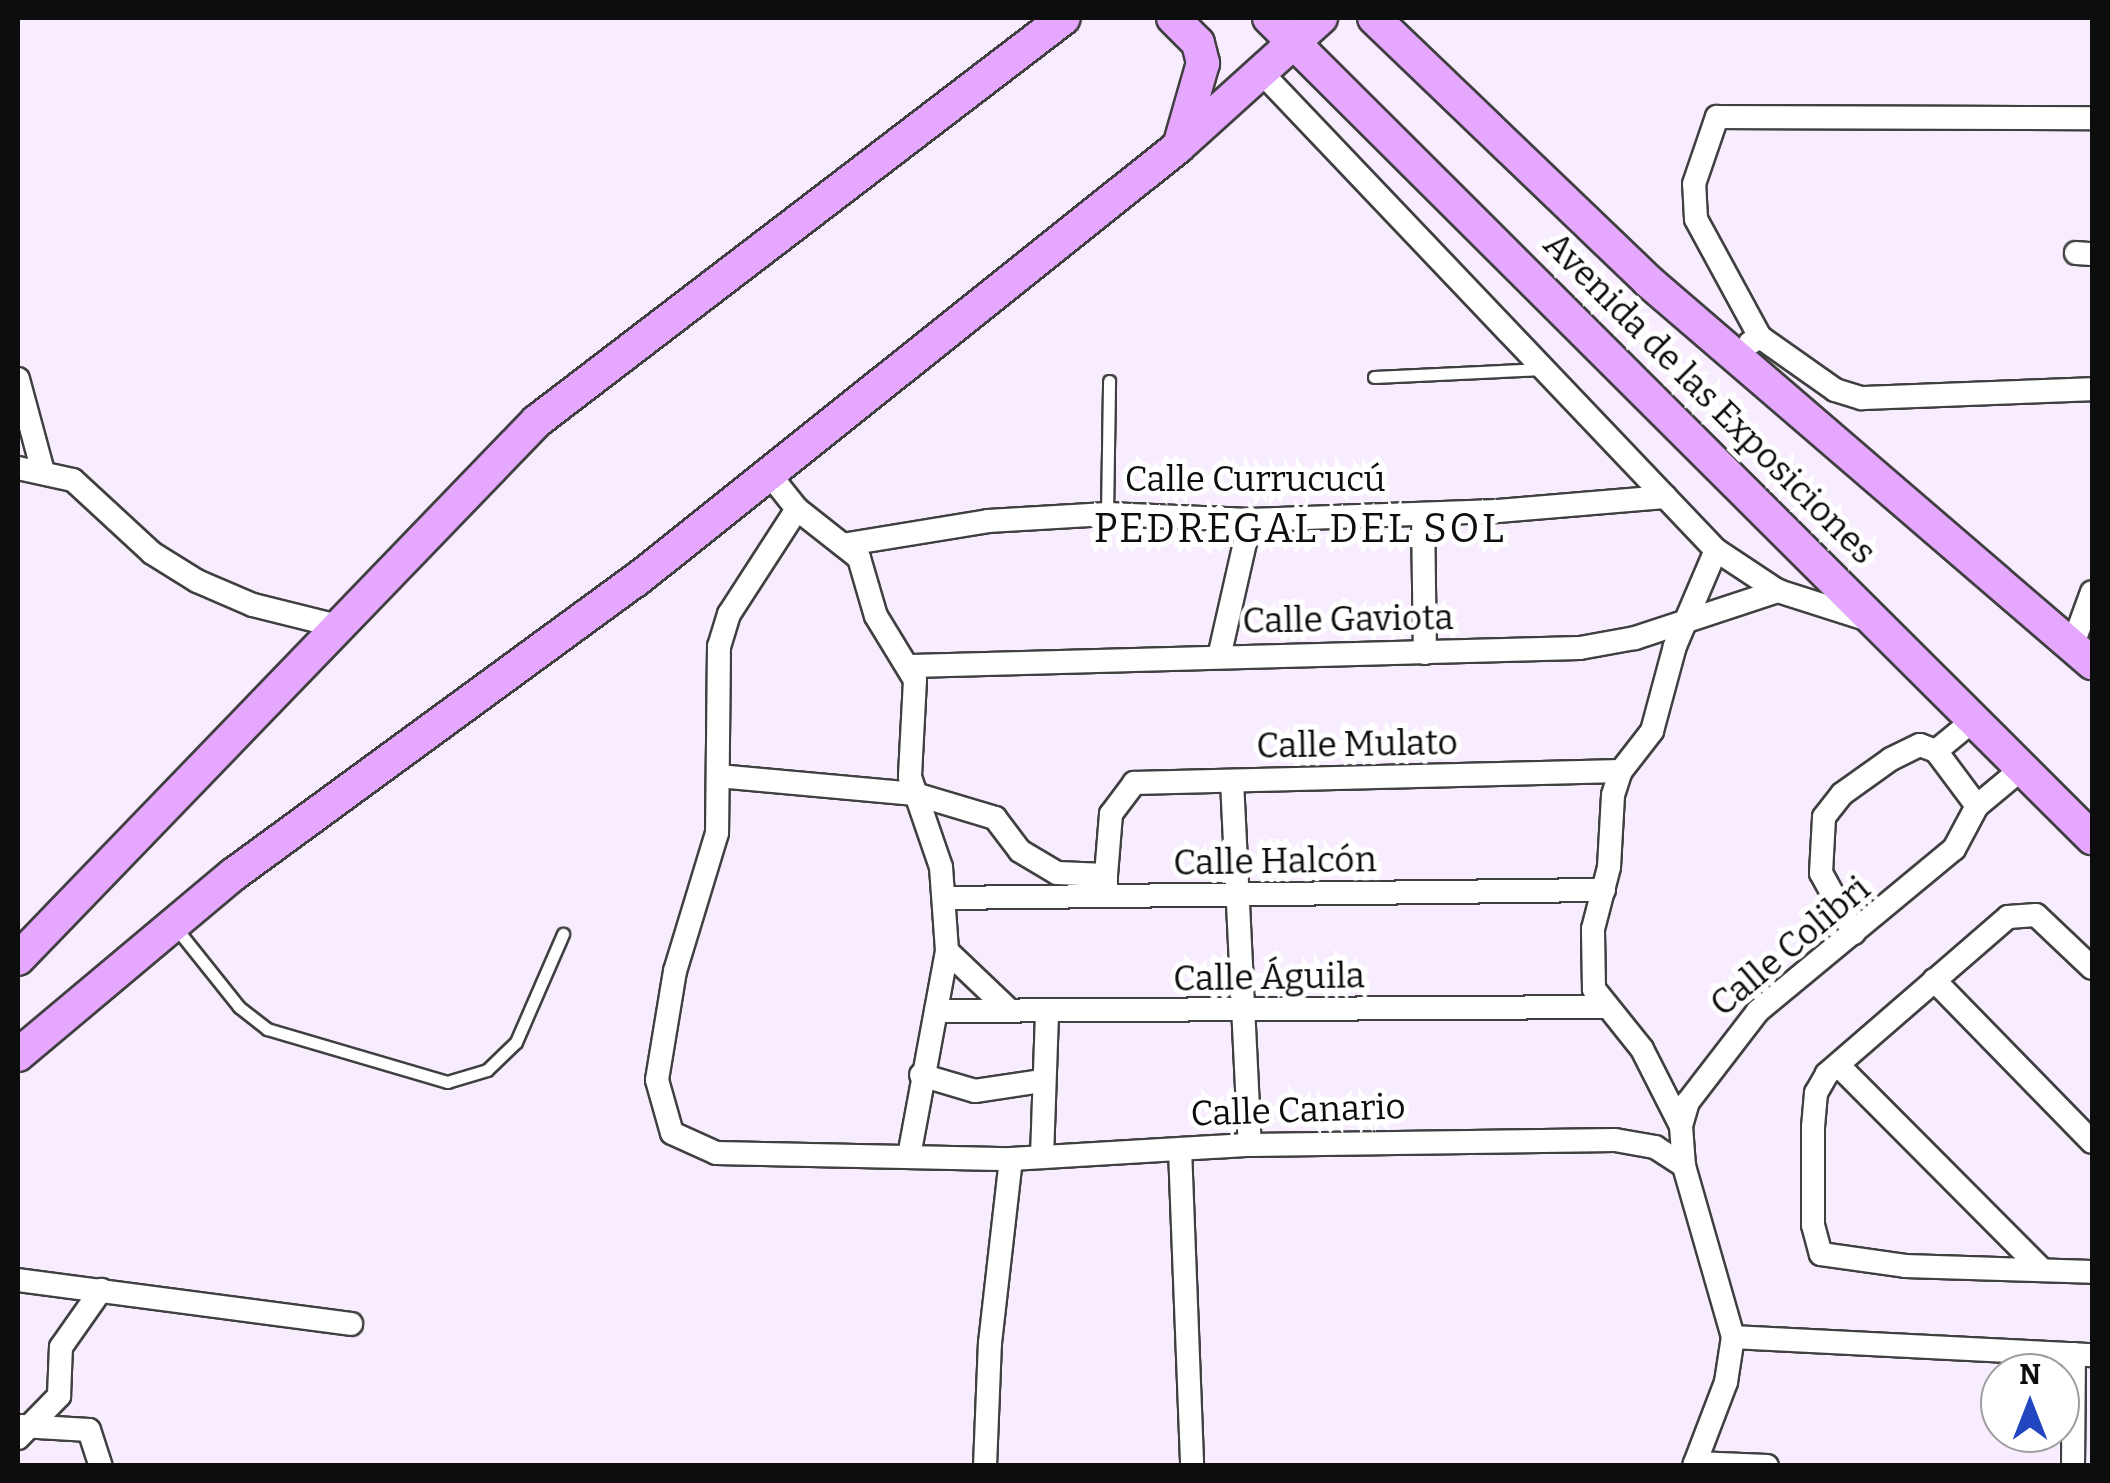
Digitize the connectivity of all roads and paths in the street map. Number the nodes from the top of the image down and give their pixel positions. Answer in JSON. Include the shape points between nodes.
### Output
{"nodes":[{"id":1,"x":1173,"y":18,"type":"edge"},
{"id":2,"x":1269,"y":18,"type":"edge"},
{"id":3,"x":1322,"y":18,"type":"edge"},
{"id":4,"x":1374,"y":18,"type":"edge"},
{"id":5,"x":1064,"y":20,"type":"edge"},
{"id":6,"x":1296,"y":42,"type":"junction"},
{"id":7,"x":1262,"y":73,"type":"junction"},
{"id":8,"x":2092,"y":118,"type":"edge"},
{"id":9,"x":1178,"y":147,"type":"junction"},
{"id":10,"x":1747,"y":345,"type":"junction"},
{"id":11,"x":1544,"y":369,"type":"junction"},
{"id":12,"x":1374,"y":377,"type":"dead end"},
{"id":13,"x":18,"y":379,"type":"edge"},
{"id":14,"x":1109,"y":380,"type":"dead end"},
{"id":15,"x":2092,"y":389,"type":"edge"},
{"id":16,"x":18,"y":468,"type":"edge"},
{"id":17,"x":42,"y":468,"type":"junction"},
{"id":18,"x":766,"y":470,"type":"junction"},
{"id":19,"x":1665,"y":497,"type":"junction"},
{"id":20,"x":796,"y":509,"type":"junction"},
{"id":21,"x":1106,"y":514,"type":"junction"},
{"id":22,"x":1423,"y":514,"type":"junction"},
{"id":23,"x":1250,"y":520,"type":"junction"},
{"id":24,"x":848,"y":544,"type":"junction"},
{"id":25,"x":1716,"y":550,"type":"junction"},
{"id":26,"x":1778,"y":592,"type":"junction"},
{"id":27,"x":2092,"y":592,"type":"edge"},
{"id":28,"x":1687,"y":621,"type":"junction"},
{"id":29,"x":1878,"y":622,"type":"junction"},
{"id":30,"x":338,"y":626,"type":"junction"},
{"id":31,"x":1425,"y":653,"type":"junction"},
{"id":32,"x":2083,"y":654,"type":"edge"},
{"id":33,"x":1219,"y":657,"type":"junction"},
{"id":34,"x":912,"y":666,"type":"junction"},
{"id":35,"x":1975,"y":719,"type":"junction"},
{"id":36,"x":1936,"y":751,"type":"junction"},
{"id":37,"x":2024,"y":767,"type":"junction"},
{"id":38,"x":1621,"y":771,"type":"junction"},
{"id":39,"x":718,"y":776,"type":"junction"},
{"id":40,"x":1232,"y":781,"type":"junction"},
{"id":41,"x":915,"y":794,"type":"junction"},
{"id":42,"x":1977,"y":806,"type":"junction"},
{"id":43,"x":2092,"y":838,"type":"edge"},
{"id":44,"x":1106,"y":886,"type":"junction"},
{"id":45,"x":1604,"y":890,"type":"junction"},
{"id":46,"x":946,"y":898,"type":"junction"},
{"id":47,"x":1237,"y":898,"type":"junction"},
{"id":48,"x":173,"y":924,"type":"junction"},
{"id":49,"x":1854,"y":933,"type":"junction"},
{"id":50,"x":562,"y":934,"type":"dead end"},
{"id":51,"x":947,"y":951,"type":"junction"},
{"id":52,"x":18,"y":959,"type":"edge"},
{"id":53,"x":2092,"y":968,"type":"edge"},
{"id":54,"x":1934,"y":980,"type":"junction"},
{"id":55,"x":1604,"y":1007,"type":"junction"},
{"id":56,"x":936,"y":1011,"type":"junction"},
{"id":57,"x":1010,"y":1011,"type":"junction"},
{"id":58,"x":1047,"y":1011,"type":"junction"},
{"id":59,"x":1242,"y":1012,"type":"junction"},
{"id":60,"x":18,"y":1055,"type":"edge"},
{"id":61,"x":1838,"y":1065,"type":"junction"},
{"id":62,"x":921,"y":1075,"type":"junction"},
{"id":63,"x":1042,"y":1081,"type":"junction"},
{"id":64,"x":1681,"y":1126,"type":"junction"},
{"id":65,"x":2092,"y":1142,"type":"edge"},
{"id":66,"x":1250,"y":1144,"type":"junction"},
{"id":67,"x":1180,"y":1149,"type":"junction"},
{"id":68,"x":909,"y":1157,"type":"junction"},
{"id":69,"x":1042,"y":1158,"type":"junction"},
{"id":70,"x":1011,"y":1159,"type":"junction"},
{"id":71,"x":1684,"y":1166,"type":"junction"},
{"id":72,"x":2042,"y":1270,"type":"junction"},
{"id":73,"x":2092,"y":1272,"type":"edge"},
{"id":74,"x":18,"y":1280,"type":"edge"},
{"id":75,"x":100,"y":1290,"type":"junction"},
{"id":76,"x":351,"y":1324,"type":"dead end"},
{"id":77,"x":1733,"y":1337,"type":"junction"},
{"id":78,"x":2083,"y":1355,"type":"edge"},
{"id":79,"x":21,"y":1430,"type":"edge"},
{"id":80,"x":1695,"y":1464,"type":"edge"},
{"id":81,"x":101,"y":1466,"type":"edge"},
{"id":82,"x":985,"y":1466,"type":"edge"},
{"id":83,"x":1192,"y":1466,"type":"edge"},
{"id":84,"x":1766,"y":1466,"type":"edge"},
{"id":85,"x":2072,"y":1466,"type":"edge"}],
"edges":[{"from":1,"to":9,"type":"street","via":[[1198,44],[1203,63]]},
{"from":2,"to":6,"type":"street","name":"Avenida de las Exposiciones"},
{"from":3,"to":6,"type":"street"},
{"from":4,"to":10,"type":"street","name":"Avenida de las Exposiciones","via":[[1634,269]]},
{"from":5,"to":30,"type":"street","via":[[682,305],[512,444]]},
{"from":6,"to":7,"type":"street"},
{"from":6,"to":29,"type":"street","name":"Avenida de las Exposiciones"},
{"from":7,"to":9,"type":"street"},
{"from":7,"to":11,"type":"street"},
{"from":8,"to":10,"type":"street","via":[[1717,117],[1694,184],[1696,219]]},
{"from":9,"to":18,"type":"street"},
{"from":10,"to":15,"type":"street","via":[[1862,398]]},
{"from":10,"to":32,"type":"street","name":"Avenida de las Exposiciones"},
{"from":11,"to":12,"type":"lane"},
{"from":11,"to":19,"type":"street"},
{"from":13,"to":17,"type":"street"},
{"from":14,"to":21,"type":"lane"},
{"from":16,"to":17,"type":"street"},
{"from":17,"to":30,"type":"street","via":[[84,486],[152,553],[197,581],[253,605]]},
{"from":18,"to":20,"type":"street"},
{"from":18,"to":48,"type":"street","via":[[635,581]]},
{"from":19,"to":22,"type":"street","name":"Calle Currucucú"},
{"from":19,"to":25,"type":"street"},
{"from":20,"to":24,"type":"street"},
{"from":20,"to":39,"type":"street","name":"Calle Canario","via":[[730,614],[719,646]]},
{"from":21,"to":23,"type":"street","name":"Calle Currucucú"},
{"from":21,"to":24,"type":"street","name":"Calle Currucucú","via":[[988,520]]},
{"from":22,"to":23,"type":"street","name":"Calle Currucucú"},
{"from":22,"to":31,"type":"street"},
{"from":23,"to":33,"type":"street"},
{"from":24,"to":34,"type":"street","via":[[859,558],[876,616]]},
{"from":25,"to":26,"type":"street"},
{"from":25,"to":28,"type":"street"},
{"from":26,"to":28,"type":"street","name":"Calle Gaviota"},
{"from":26,"to":29,"type":"street"},
{"from":27,"to":32,"type":"street"},
{"from":28,"to":31,"type":"street","name":"Calle Gaviota","via":[[1580,648]]},
{"from":28,"to":38,"type":"street","via":[[1652,731]]},
{"from":29,"to":35,"type":"street","name":"Avenida de las Exposiciones"},
{"from":30,"to":52,"type":"street"},
{"from":31,"to":33,"type":"street","name":"Calle Gaviota"},
{"from":33,"to":34,"type":"street","name":"Calle Gaviota"},
{"from":34,"to":41,"type":"street"},
{"from":35,"to":36,"type":"street"},
{"from":35,"to":37,"type":"street","name":"Avenida de las Exposiciones"},
{"from":36,"to":42,"type":"street"},
{"from":36,"to":49,"type":"street","via":[[1920,745],[1891,759],[1850,786],[1824,817],[1821,873]]},
{"from":37,"to":42,"type":"street","name":"Calle Colibri"},
{"from":37,"to":43,"type":"street","name":"Avenida de las Exposiciones"},
{"from":38,"to":40,"type":"street","name":"Calle Mulato"},
{"from":38,"to":45,"type":"street"},
{"from":39,"to":41,"type":"street"},
{"from":39,"to":68,"type":"street","name":"Calle Canario","via":[[710,870],[664,1022],[657,1080],[672,1133],[716,1153]]},
{"from":40,"to":44,"type":"street","name":"Calle Mulato","via":[[1134,783],[1111,814]]},
{"from":40,"to":47,"type":"street"},
{"from":41,"to":44,"type":"street","via":[[995,818],[1020,851],[1056,873]]},
{"from":41,"to":46,"type":"street","via":[[935,840]]},
{"from":42,"to":49,"type":"street","name":"Calle Colibri","via":[[1935,869]]},
{"from":44,"to":46,"type":"street","name":"Calle Halcón"},
{"from":44,"to":47,"type":"street","name":"Calle Halcón"},
{"from":45,"to":47,"type":"street","name":"Calle Halcón"},
{"from":45,"to":55,"type":"street","via":[[1591,962]]},
{"from":46,"to":51,"type":"street"},
{"from":47,"to":59,"type":"street"},
{"from":48,"to":50,"type":"lane","via":[[239,1006],[267,1028],[447,1082],[487,1070],[516,1042]]},
{"from":48,"to":60,"type":"street"},
{"from":49,"to":64,"type":"street","name":"Calle Colibri","via":[[1729,1042],[1688,1102]]},
{"from":51,"to":56,"type":"street"},
{"from":51,"to":57,"type":"street"},
{"from":53,"to":54,"type":"street","via":[[2045,921],[2026,912],[1997,925]]},
{"from":54,"to":61,"type":"street"},
{"from":54,"to":65,"type":"street"},
{"from":55,"to":59,"type":"street","name":"Calle Águila"},
{"from":55,"to":64,"type":"street","via":[[1642,1050]]},
{"from":56,"to":57,"type":"street","name":"Calle Águila"},
{"from":56,"to":62,"type":"street"},
{"from":57,"to":58,"type":"street","name":"Calle Águila"},
{"from":58,"to":59,"type":"street","name":"Calle Águila"},
{"from":58,"to":63,"type":"street"},
{"from":59,"to":66,"type":"street"},
{"from":61,"to":72,"type":"street"},
{"from":61,"to":72,"type":"street","via":[[1814,1104],[1813,1225],[1821,1254],[1867,1264]]},
{"from":62,"to":63,"type":"street","via":[[974,1091]]},
{"from":62,"to":68,"type":"street"},
{"from":63,"to":69,"type":"street"},
{"from":64,"to":71,"type":"street","name":"Calle Colibri"},
{"from":66,"to":67,"type":"street","name":"Calle Canario"},
{"from":66,"to":71,"type":"street","name":"Calle Canario","via":[[1615,1140],[1655,1147]]},
{"from":67,"to":69,"type":"street","name":"Calle Canario"},
{"from":67,"to":83,"type":"street"},
{"from":68,"to":70,"type":"street","name":"Calle Canario"},
{"from":69,"to":70,"type":"street","name":"Calle Canario"},
{"from":70,"to":82,"type":"street","via":[[990,1344]]},
{"from":71,"to":77,"type":"street","name":"Calle Colibri"},
{"from":72,"to":73,"type":"street"},
{"from":74,"to":75,"type":"street"},
{"from":75,"to":76,"type":"street"},
{"from":75,"to":79,"type":"street","via":[[61,1348],[60,1396]]},
{"from":77,"to":78,"type":"street"},
{"from":77,"to":80,"type":"street","via":[[1726,1382]]},
{"from":78,"to":85,"type":"street"},
{"from":79,"to":81,"type":"street","via":[[90,1430]]},
{"from":80,"to":84,"type":"street"}]}
